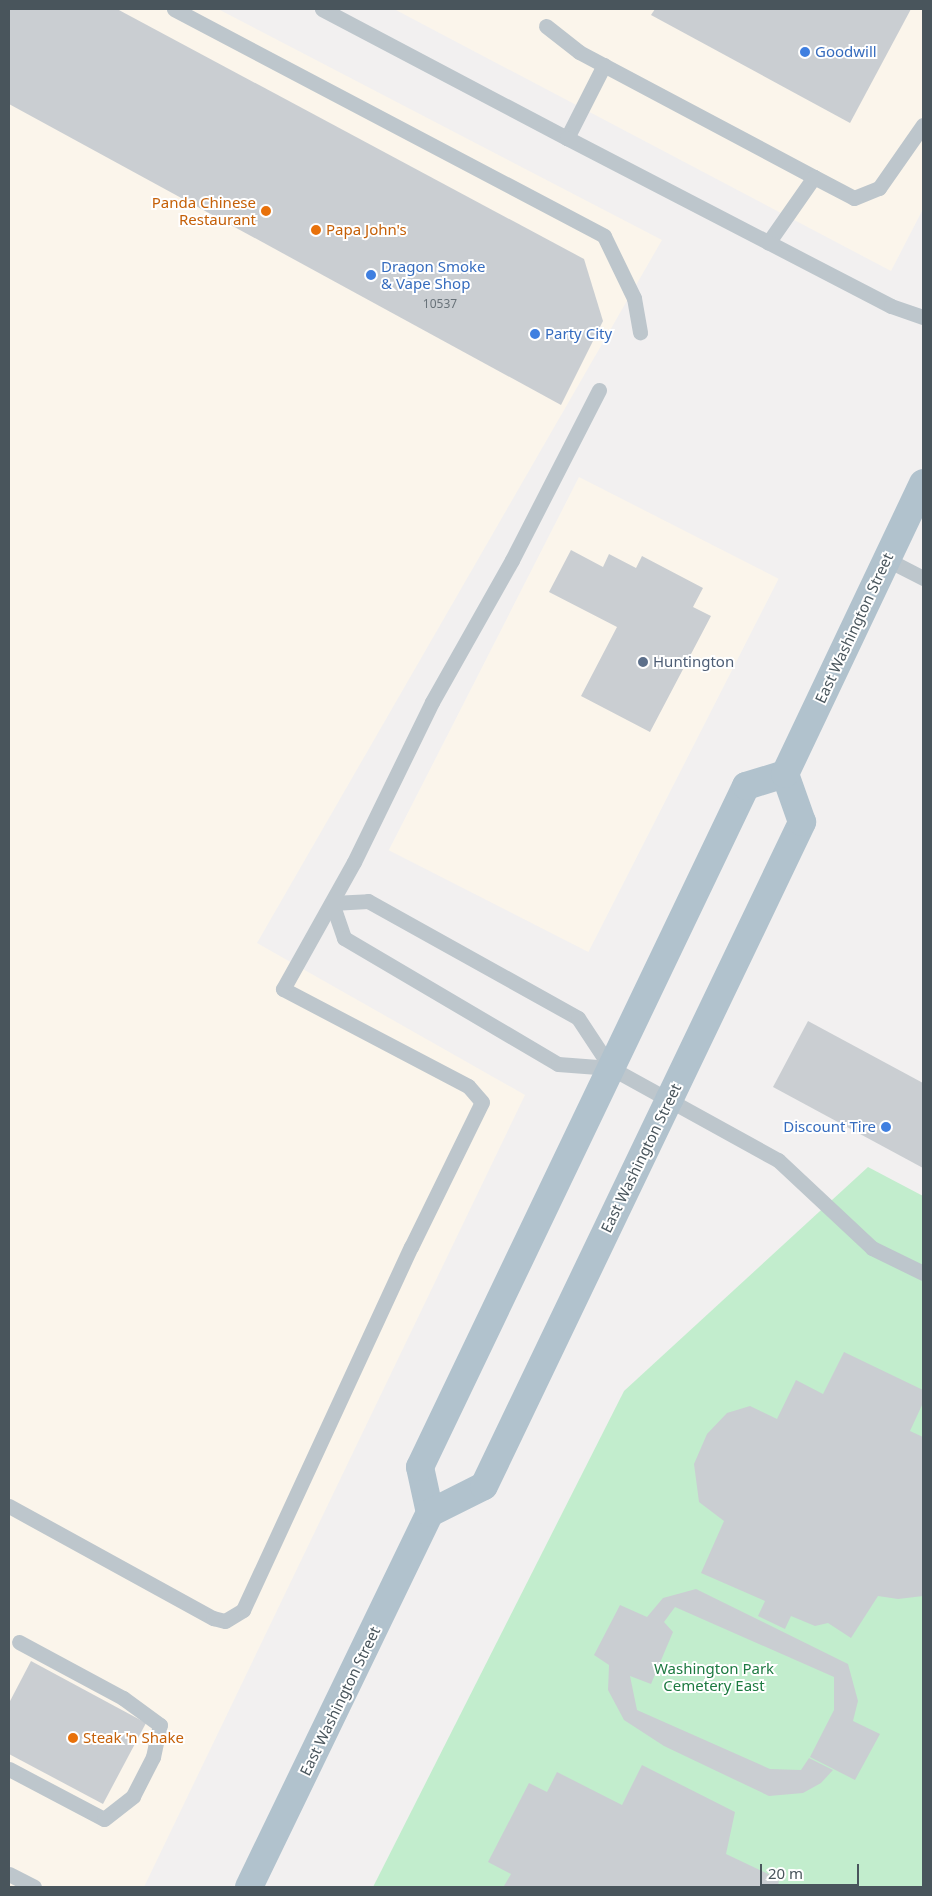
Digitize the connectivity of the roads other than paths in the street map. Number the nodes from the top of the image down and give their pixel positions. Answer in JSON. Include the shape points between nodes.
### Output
{"nodes":[{"id":1,"x":174,"y":9,"type":"edge"},
{"id":2,"x":322,"y":9,"type":"edge"},
{"id":3,"x":546,"y":26,"type":"dead end"},
{"id":4,"x":604,"y":65,"type":"junction"},
{"id":5,"x":923,"y":125,"type":"edge"},
{"id":6,"x":567,"y":138,"type":"junction"},
{"id":7,"x":814,"y":177,"type":"junction"},
{"id":8,"x":768,"y":243,"type":"junction"},
{"id":9,"x":923,"y":317,"type":"edge"},
{"id":10,"x":640,"y":332,"type":"dead end"},
{"id":11,"x":599,"y":390,"type":"dead end"},
{"id":12,"x":923,"y":483,"type":"edge"},
{"id":13,"x":886,"y":559,"type":"junction"},
{"id":14,"x":923,"y":578,"type":"edge"},
{"id":15,"x":785,"y":774,"type":"junction"},
{"id":16,"x":332,"y":903,"type":"junction"},
{"id":17,"x":611,"y":1068,"type":"junction"},
{"id":18,"x":670,"y":1098,"type":"junction"},
{"id":19,"x":923,"y":1273,"type":"edge"},
{"id":20,"x":9,"y":1506,"type":"edge"},
{"id":21,"x":430,"y":1513,"type":"junction"},
{"id":22,"x":18,"y":1642,"type":"dead end"},
{"id":23,"x":9,"y":1769,"type":"edge"},
{"id":24,"x":9,"y":1874,"type":"edge"},
{"id":25,"x":34,"y":1887,"type":"edge"},
{"id":26,"x":249,"y":1887,"type":"edge"}],
"edges":[{"from":1,"to":10,"type":"lane","via":[[604,236],[634,298]]},
{"from":2,"to":6,"type":"lane"},
{"from":3,"to":4,"type":"lane","via":[[580,52]]},
{"from":4,"to":6,"type":"lane"},
{"from":4,"to":7,"type":"lane"},
{"from":5,"to":7,"type":"lane","via":[[879,188],[854,198]]},
{"from":6,"to":8,"type":"lane"},
{"from":7,"to":8,"type":"lane"},
{"from":8,"to":9,"type":"lane","via":[[891,306]]},
{"from":11,"to":16,"type":"lane","via":[[512,560],[446,676]]},
{"from":12,"to":13,"type":"main road","name":"East Washington Street"},
{"from":13,"to":14,"type":"lane"},
{"from":13,"to":15,"type":"main road","name":"East Washington Street"},
{"from":15,"to":17,"type":"main road","via":[[746,786]]},
{"from":15,"to":18,"type":"main road","name":"East Washington Street","via":[[802,822]]},
{"from":16,"to":17,"type":"lane","via":[[368,901],[578,1018]]},
{"from":16,"to":17,"type":"lane","via":[[344,938],[558,1064]]},
{"from":16,"to":20,"type":"lane","via":[[284,989],[468,1086],[482,1102],[243,1610],[225,1621],[213,1618]]},
{"from":17,"to":18,"type":"lane"},
{"from":17,"to":21,"type":"main road","via":[[420,1467]]},
{"from":18,"to":19,"type":"lane","via":[[778,1160],[872,1248]]},
{"from":18,"to":21,"type":"main road","name":"East Washington Street","via":[[484,1486]]},
{"from":21,"to":26,"type":"main road","name":"East Washington Street"},
{"from":22,"to":23,"type":"lane","via":[[123,1698],[160,1725],[153,1757],[133,1796],[104,1819]]},
{"from":24,"to":25,"type":"lane"}]}
